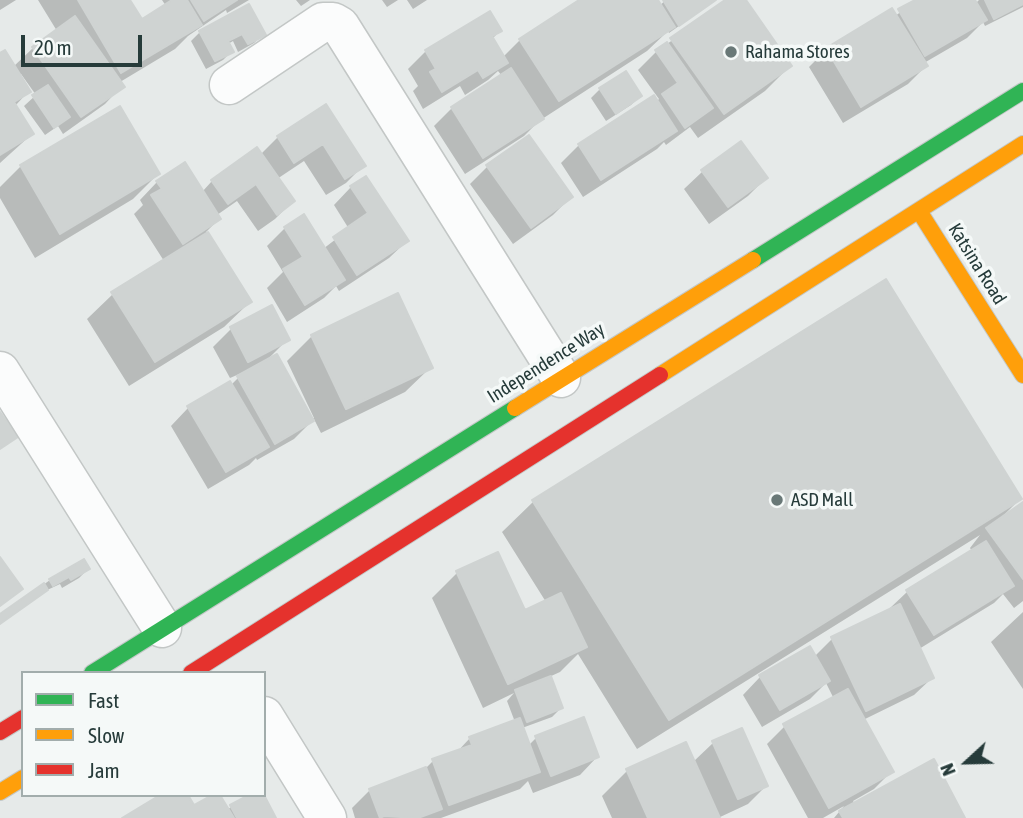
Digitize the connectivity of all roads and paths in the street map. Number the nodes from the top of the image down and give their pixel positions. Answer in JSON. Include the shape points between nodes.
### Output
{"nodes":[{"id":1,"x":229,"y":85,"type":"dead end"},
{"id":2,"x":1023,"y":91,"type":"edge"},
{"id":3,"x":1023,"y":144,"type":"edge"},
{"id":4,"x":919,"y":211,"type":"junction"},
{"id":5,"x":0,"y":371,"type":"edge"},
{"id":6,"x":1023,"y":376,"type":"edge"},
{"id":7,"x":561,"y":378,"type":"junction"},
{"id":8,"x":162,"y":628,"type":"junction"},
{"id":9,"x":231,"y":662,"type":"edge"},
{"id":10,"x":95,"y":671,"type":"edge"},
{"id":11,"x":198,"y":671,"type":"edge"},
{"id":12,"x":21,"y":719,"type":"edge"},
{"id":13,"x":266,"y":719,"type":"edge"},
{"id":14,"x":0,"y":733,"type":"edge"},
{"id":15,"x":21,"y":779,"type":"edge"},
{"id":16,"x":0,"y":792,"type":"edge"},
{"id":17,"x":327,"y":818,"type":"edge"}],
"edges":[{"from":1,"to":7,"type":"street","via":[[323,22],[340,26]]},
{"from":2,"to":7,"type":"main road","name":"Independence Way"},
{"from":3,"to":4,"type":"main road"},
{"from":4,"to":6,"type":"main road","name":"Katsina Road"},
{"from":4,"to":9,"type":"main road"},
{"from":5,"to":8,"type":"street"},
{"from":7,"to":8,"type":"main road","name":"Independence Way"},
{"from":8,"to":10,"type":"main road","name":"Independence Way"},
{"from":9,"to":11,"type":"main road"},
{"from":12,"to":14,"type":"main road"},
{"from":13,"to":17,"type":"street"},
{"from":15,"to":16,"type":"main road"}]}
